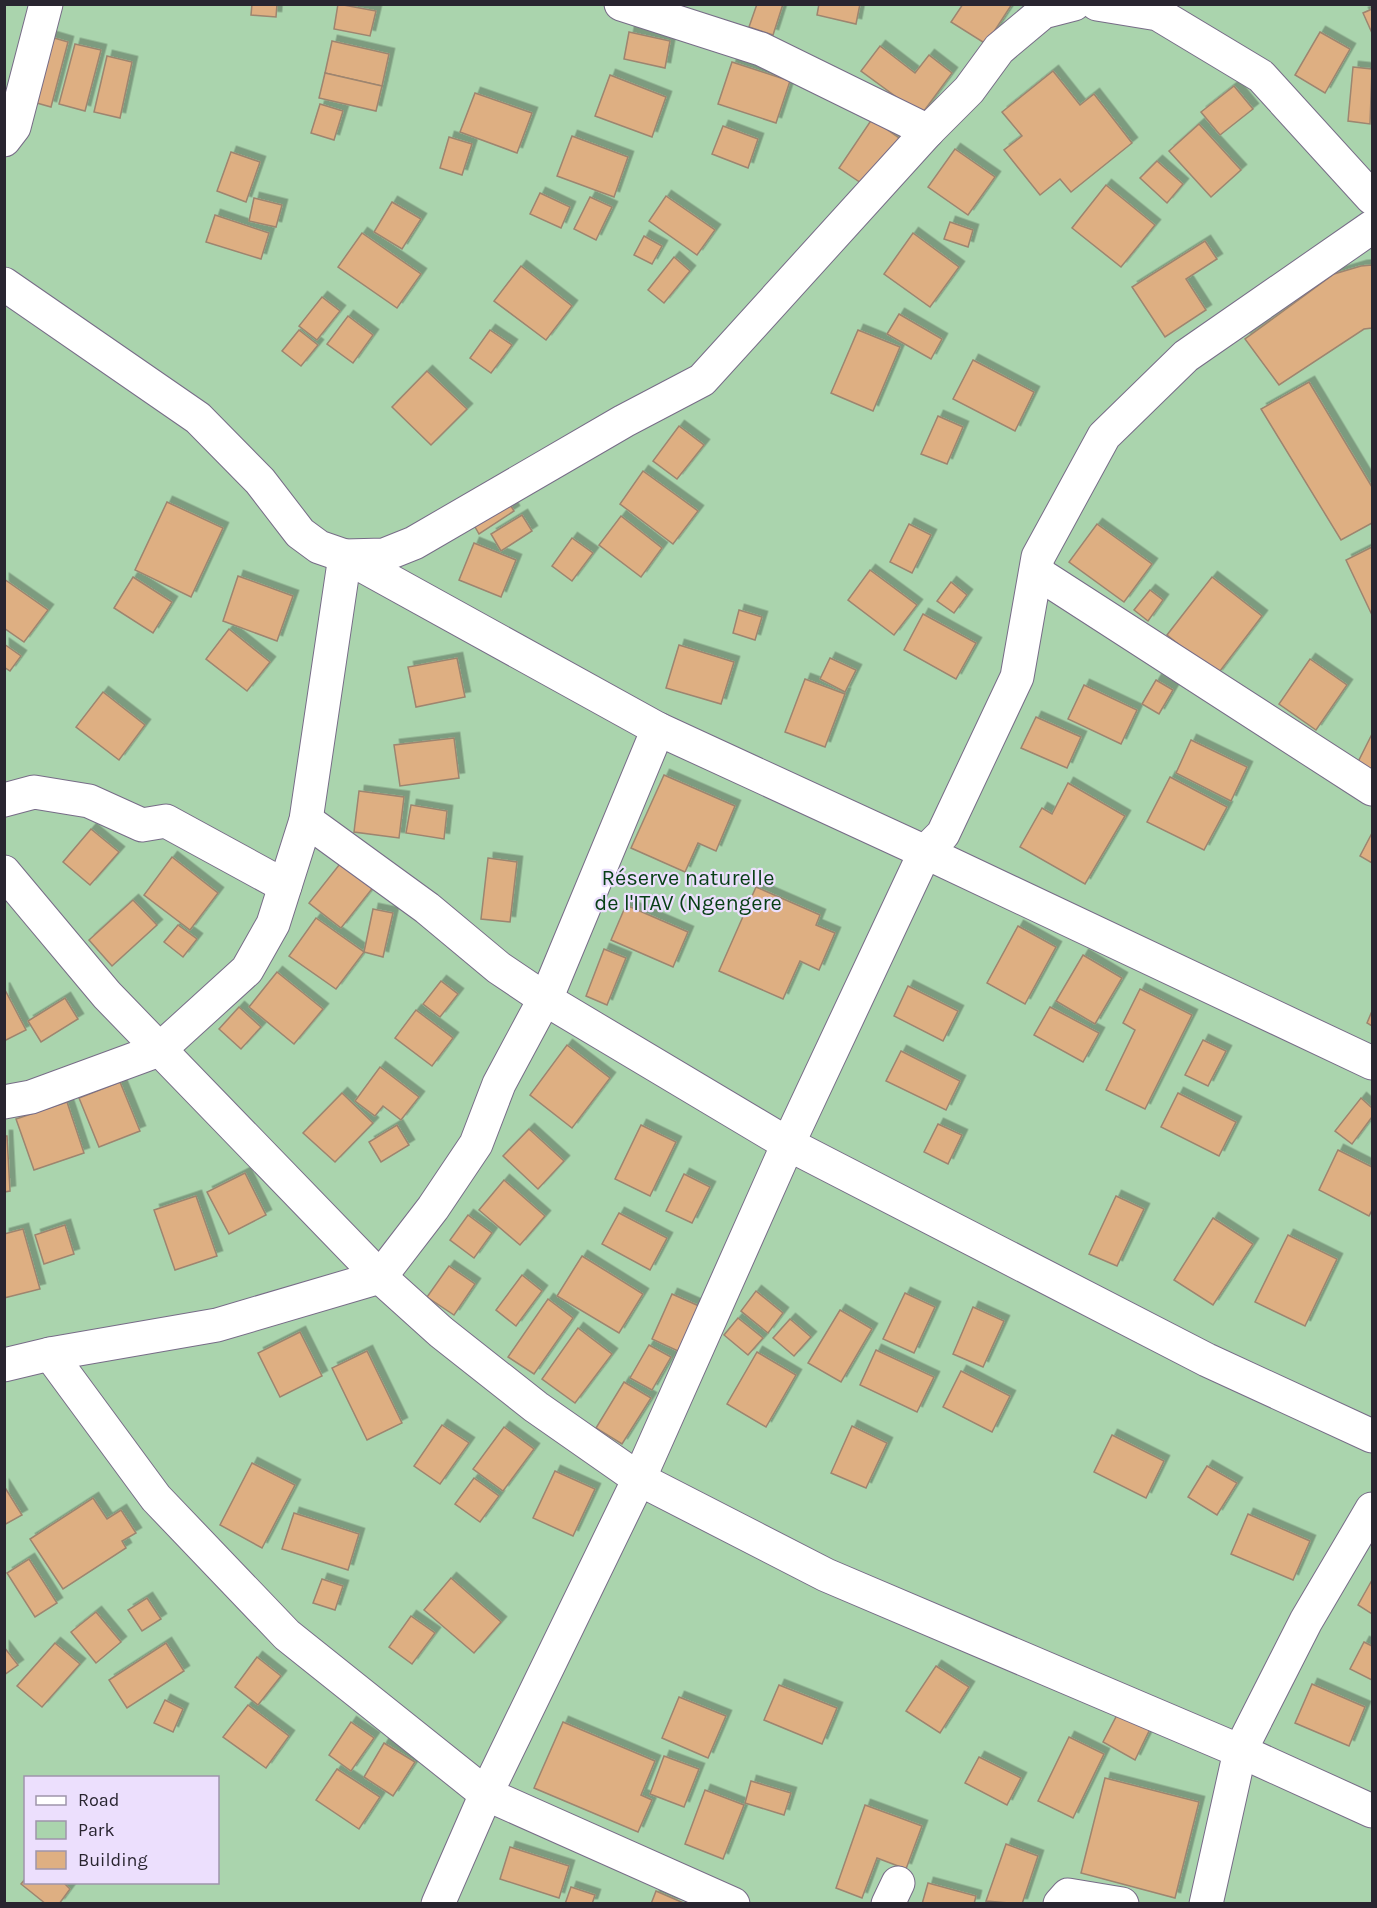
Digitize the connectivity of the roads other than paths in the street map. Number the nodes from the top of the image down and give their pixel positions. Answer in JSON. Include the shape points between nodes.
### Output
{"nodes":[{"id":1,"x":46,"y":4,"type":"edge"},
{"id":2,"x":621,"y":4,"type":"edge"},
{"id":3,"x":1074,"y":4,"type":"edge"},
{"id":4,"x":1098,"y":4,"type":"edge"},
{"id":5,"x":1043,"y":8,"type":"edge"},
{"id":6,"x":928,"y":131,"type":"junction"},
{"id":7,"x":4,"y":140,"type":"edge"},
{"id":8,"x":1372,"y":198,"type":"edge"},
{"id":9,"x":1372,"y":227,"type":"edge"},
{"id":10,"x":4,"y":284,"type":"edge"},
{"id":11,"x":345,"y":556,"type":"junction"},
{"id":12,"x":1036,"y":572,"type":"junction"},
{"id":13,"x":658,"y":729,"type":"junction"},
{"id":14,"x":1372,"y":789,"type":"edge"},
{"id":15,"x":4,"y":800,"type":"edge"},
{"id":16,"x":306,"y":820,"type":"junction"},
{"id":17,"x":925,"y":852,"type":"junction"},
{"id":18,"x":4,"y":872,"type":"edge"},
{"id":19,"x":285,"y":886,"type":"junction"},
{"id":20,"x":545,"y":999,"type":"junction"},
{"id":21,"x":159,"y":1050,"type":"junction"},
{"id":22,"x":1372,"y":1063,"type":"edge"},
{"id":23,"x":4,"y":1102,"type":"edge"},
{"id":24,"x":788,"y":1144,"type":"junction"},
{"id":25,"x":380,"y":1277,"type":"junction"},
{"id":26,"x":50,"y":1354,"type":"junction"},
{"id":27,"x":4,"y":1365,"type":"edge"},
{"id":28,"x":1369,"y":1427,"type":"edge"},
{"id":29,"x":639,"y":1479,"type":"junction"},
{"id":30,"x":1372,"y":1509,"type":"edge"},
{"id":31,"x":1240,"y":1751,"type":"junction"},
{"id":32,"x":486,"y":1794,"type":"junction"},
{"id":33,"x":1372,"y":1811,"type":"edge"},
{"id":34,"x":438,"y":1904,"type":"edge"},
{"id":35,"x":733,"y":1904,"type":"edge"},
{"id":36,"x":1060,"y":1904,"type":"edge"},
{"id":37,"x":1122,"y":1904,"type":"edge"},
{"id":38,"x":1206,"y":1904,"type":"edge"}],
"edges":[{"from":1,"to":7,"type":"street","via":[[14,127]]},
{"from":2,"to":6,"type":"street","via":[[761,49]]},
{"from":3,"to":5,"type":"street"},
{"from":4,"to":8,"type":"street","via":[[1158,14],[1261,76]]},
{"from":5,"to":6,"type":"street","via":[[999,49],[969,90]]},
{"from":6,"to":11,"type":"street","via":[[702,380],[566,453],[414,543],[384,555]]},
{"from":9,"to":12,"type":"street","via":[[1186,356],[1104,436],[1038,557]]},
{"from":10,"to":11,"type":"street","via":[[198,418],[261,481],[300,533],[319,547]]},
{"from":11,"to":13,"type":"street"},
{"from":11,"to":16,"type":"street"},
{"from":12,"to":14,"type":"street"},
{"from":12,"to":17,"type":"street","via":[[1017,677],[942,834]]},
{"from":13,"to":17,"type":"street"},
{"from":13,"to":20,"type":"street"},
{"from":15,"to":19,"type":"street","via":[[34,792],[89,801],[142,825],[166,821]]},
{"from":16,"to":19,"type":"street"},
{"from":16,"to":20,"type":"street"},
{"from":17,"to":22,"type":"street"},
{"from":17,"to":24,"type":"street"},
{"from":18,"to":21,"type":"street","via":[[107,995]]},
{"from":19,"to":21,"type":"street","via":[[273,924],[248,970]]},
{"from":20,"to":24,"type":"street"},
{"from":20,"to":25,"type":"street","via":[[499,1084],[476,1144]]},
{"from":21,"to":23,"type":"street","via":[[31,1097]]},
{"from":21,"to":25,"type":"street"},
{"from":24,"to":28,"type":"street","via":[[1207,1360]]},
{"from":24,"to":29,"type":"street"},
{"from":25,"to":26,"type":"street","via":[[217,1324]]},
{"from":25,"to":29,"type":"street","via":[[441,1332],[527,1400]]},
{"from":26,"to":27,"type":"street"},
{"from":26,"to":32,"type":"street","via":[[156,1498],[287,1635]]},
{"from":29,"to":31,"type":"street","via":[[826,1575]]},
{"from":29,"to":32,"type":"street"},
{"from":30,"to":31,"type":"street","via":[[1306,1621]]},
{"from":31,"to":33,"type":"street"},
{"from":31,"to":38,"type":"street"},
{"from":32,"to":34,"type":"street"},
{"from":32,"to":35,"type":"street"},
{"from":36,"to":37,"type":"street","via":[[1068,1895]]}]}
